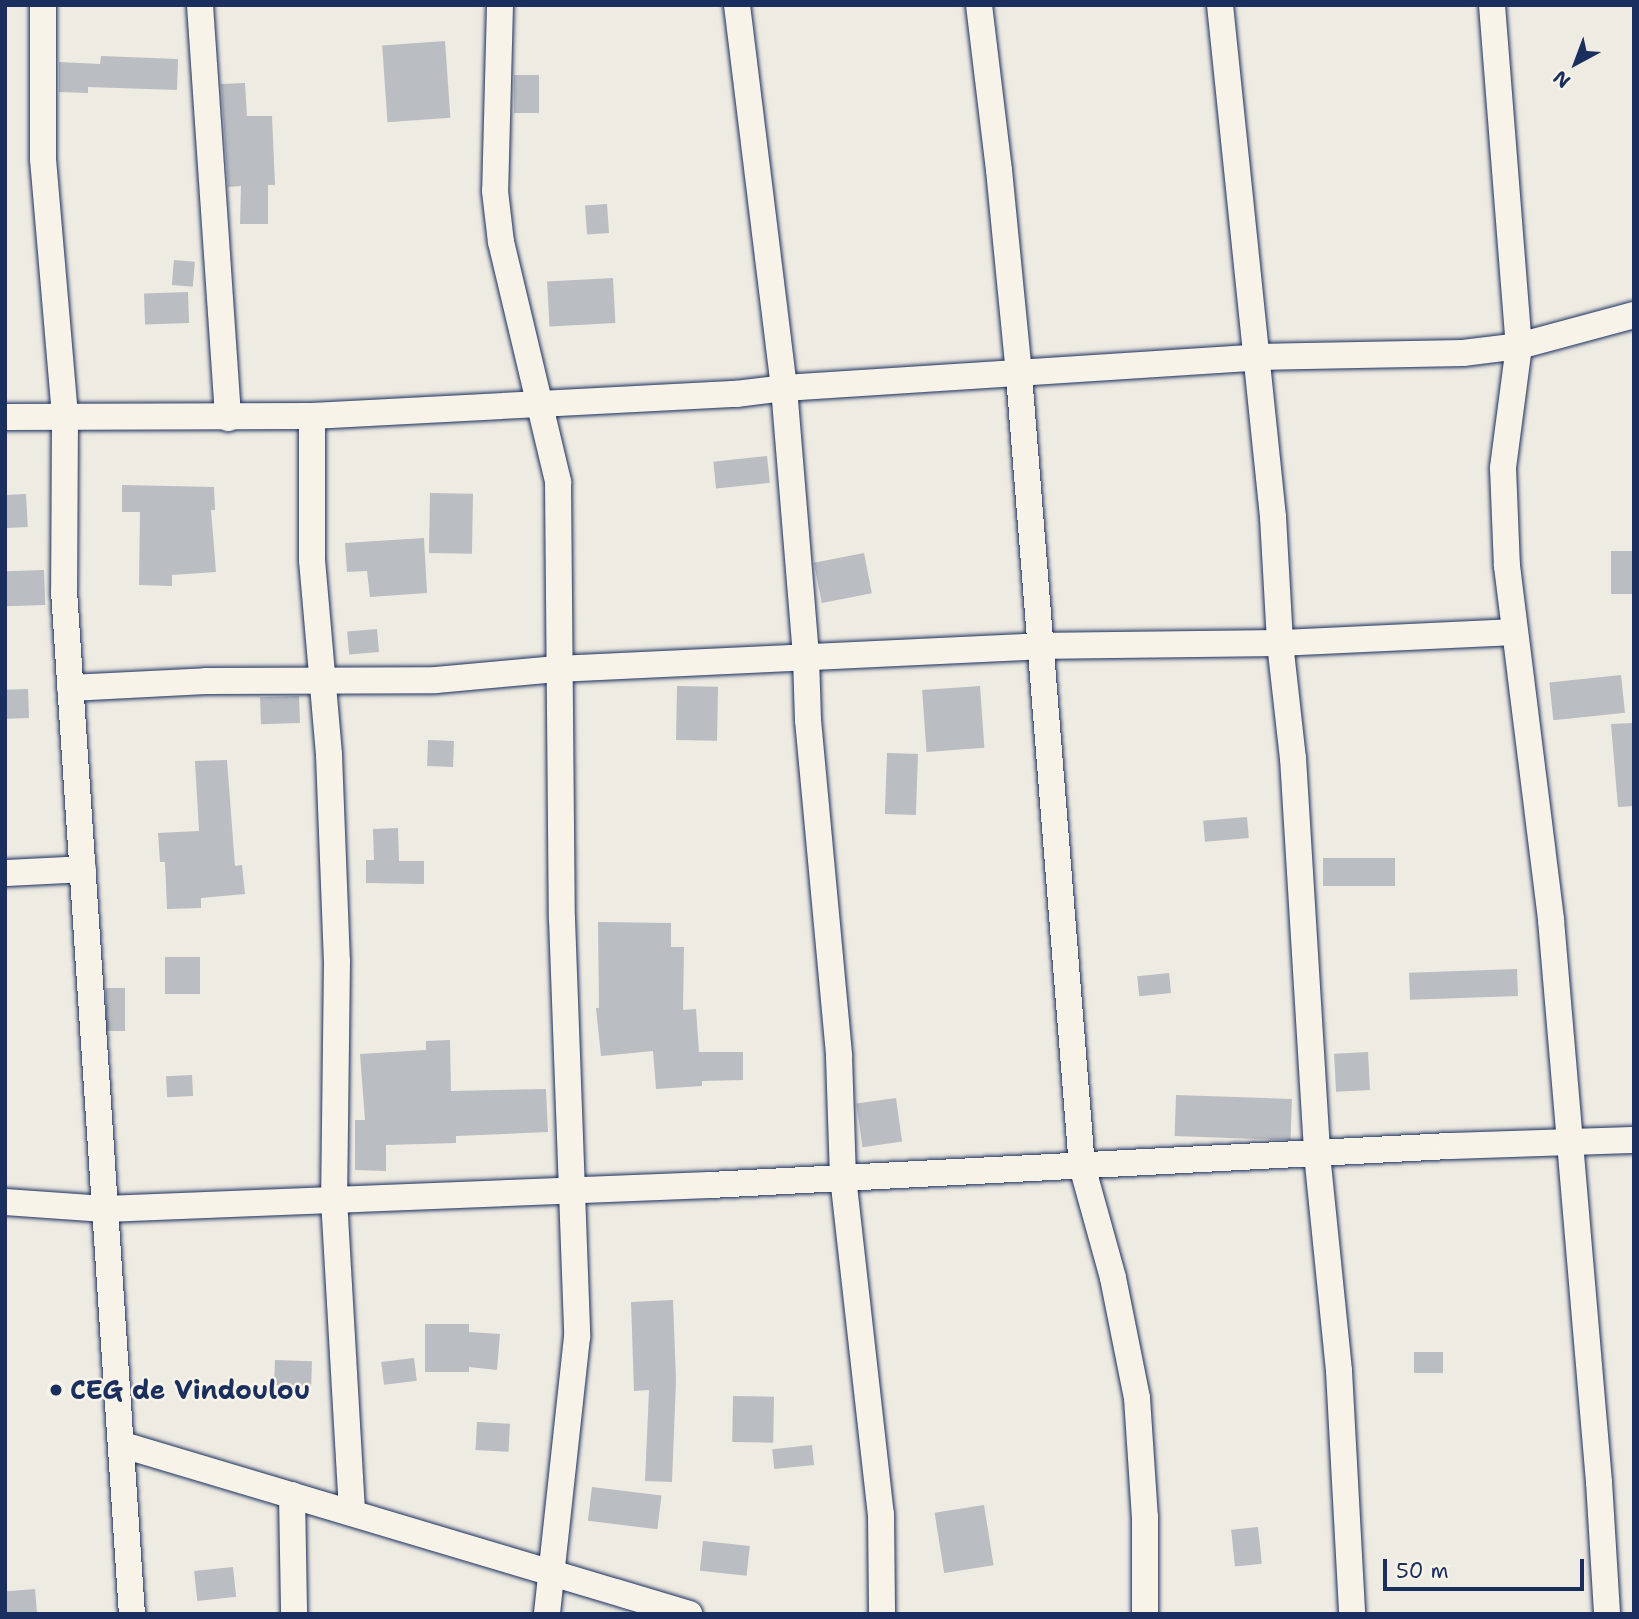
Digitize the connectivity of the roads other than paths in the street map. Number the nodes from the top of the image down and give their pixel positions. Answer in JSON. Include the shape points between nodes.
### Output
{"nodes":[{"id":1,"x":43,"y":5,"type":"edge"},
{"id":2,"x":200,"y":5,"type":"edge"},
{"id":3,"x":500,"y":5,"type":"edge"},
{"id":4,"x":737,"y":5,"type":"edge"},
{"id":5,"x":979,"y":5,"type":"edge"},
{"id":6,"x":1220,"y":5,"type":"edge"},
{"id":7,"x":1492,"y":5,"type":"edge"},
{"id":8,"x":1634,"y":315,"type":"edge"},
{"id":9,"x":1518,"y":346,"type":"junction"},
{"id":10,"x":1257,"y":358,"type":"junction"},
{"id":11,"x":1019,"y":375,"type":"junction"},
{"id":12,"x":784,"y":388,"type":"junction"},
{"id":13,"x":541,"y":402,"type":"junction"},
{"id":14,"x":65,"y":416,"type":"junction"},
{"id":15,"x":312,"y":416,"type":"junction"},
{"id":16,"x":5,"y":417,"type":"edge"},
{"id":17,"x":228,"y":418,"type":"junction"},
{"id":18,"x":1513,"y":632,"type":"junction"},
{"id":19,"x":1280,"y":643,"type":"junction"},
{"id":20,"x":1040,"y":646,"type":"junction"},
{"id":21,"x":806,"y":657,"type":"junction"},
{"id":22,"x":558,"y":669,"type":"junction"},
{"id":23,"x":323,"y":681,"type":"junction"},
{"id":24,"x":70,"y":688,"type":"junction"},
{"id":25,"x":83,"y":869,"type":"junction"},
{"id":26,"x":5,"y":873,"type":"edge"},
{"id":27,"x":1634,"y":1140,"type":"edge"},
{"id":28,"x":1567,"y":1143,"type":"junction"},
{"id":29,"x":1317,"y":1154,"type":"junction"},
{"id":30,"x":1082,"y":1166,"type":"junction"},
{"id":31,"x":843,"y":1177,"type":"junction"},
{"id":32,"x":571,"y":1189,"type":"junction"},
{"id":33,"x":334,"y":1199,"type":"junction"},
{"id":34,"x":5,"y":1202,"type":"edge"},
{"id":35,"x":105,"y":1209,"type":"junction"},
{"id":36,"x":123,"y":1445,"type":"junction"},
{"id":37,"x":292,"y":1495,"type":"junction"},
{"id":38,"x":352,"y":1512,"type":"junction"},
{"id":39,"x":550,"y":1572,"type":"junction"},
{"id":40,"x":132,"y":1614,"type":"edge"},
{"id":41,"x":293,"y":1614,"type":"edge"},
{"id":42,"x":547,"y":1614,"type":"edge"},
{"id":43,"x":689,"y":1614,"type":"edge"},
{"id":44,"x":882,"y":1614,"type":"edge"},
{"id":45,"x":1145,"y":1614,"type":"edge"},
{"id":46,"x":1352,"y":1614,"type":"edge"},
{"id":47,"x":1607,"y":1614,"type":"edge"}],
"edges":[{"from":1,"to":14,"type":"street","via":[[43,159]]},
{"from":2,"to":17,"type":"street"},
{"from":3,"to":13,"type":"street","via":[[495,191],[501,242]]},
{"from":4,"to":12,"type":"street"},
{"from":5,"to":11,"type":"street"},
{"from":6,"to":10,"type":"street"},
{"from":7,"to":9,"type":"street"},
{"from":8,"to":9,"type":"street"},
{"from":9,"to":10,"type":"street","via":[[1463,353]]},
{"from":9,"to":18,"type":"street","via":[[1503,468]]},
{"from":10,"to":11,"type":"street"},
{"from":10,"to":19,"type":"street"},
{"from":11,"to":12,"type":"street"},
{"from":11,"to":20,"type":"street"},
{"from":12,"to":13,"type":"street"},
{"from":12,"to":21,"type":"street"},
{"from":13,"to":15,"type":"street"},
{"from":13,"to":22,"type":"street","via":[[558,482]]},
{"from":14,"to":16,"type":"street"},
{"from":14,"to":17,"type":"street"},
{"from":14,"to":24,"type":"street","via":[[62,531]]},
{"from":15,"to":17,"type":"street"},
{"from":15,"to":23,"type":"street","via":[[312,561]]},
{"from":18,"to":19,"type":"street"},
{"from":18,"to":28,"type":"street","via":[[1551,920]]},
{"from":19,"to":20,"type":"street"},
{"from":19,"to":29,"type":"street","via":[[1293,758]]},
{"from":20,"to":21,"type":"street"},
{"from":20,"to":30,"type":"street"},
{"from":21,"to":22,"type":"street"},
{"from":21,"to":31,"type":"street","via":[[839,1057]]},
{"from":22,"to":23,"type":"street","via":[[436,680]]},
{"from":22,"to":32,"type":"street"},
{"from":23,"to":24,"type":"street"},
{"from":23,"to":33,"type":"street","via":[[337,961]]},
{"from":24,"to":25,"type":"street"},
{"from":25,"to":26,"type":"street"},
{"from":25,"to":35,"type":"street"},
{"from":27,"to":28,"type":"street"},
{"from":28,"to":29,"type":"street"},
{"from":28,"to":47,"type":"street"},
{"from":29,"to":30,"type":"street"},
{"from":29,"to":46,"type":"street","via":[[1339,1371]]},
{"from":30,"to":31,"type":"street"},
{"from":30,"to":45,"type":"street","via":[[1113,1278],[1136,1398],[1145,1517]]},
{"from":31,"to":32,"type":"street"},
{"from":31,"to":44,"type":"street","via":[[881,1514]]},
{"from":32,"to":33,"type":"street"},
{"from":32,"to":39,"type":"street","via":[[577,1337]]},
{"from":33,"to":35,"type":"street"},
{"from":33,"to":38,"type":"street"},
{"from":34,"to":35,"type":"street"},
{"from":35,"to":36,"type":"street"},
{"from":36,"to":37,"type":"street"},
{"from":36,"to":40,"type":"street"},
{"from":37,"to":38,"type":"street"},
{"from":37,"to":41,"type":"street"},
{"from":38,"to":39,"type":"street"},
{"from":39,"to":42,"type":"street"},
{"from":39,"to":43,"type":"street"}]}
